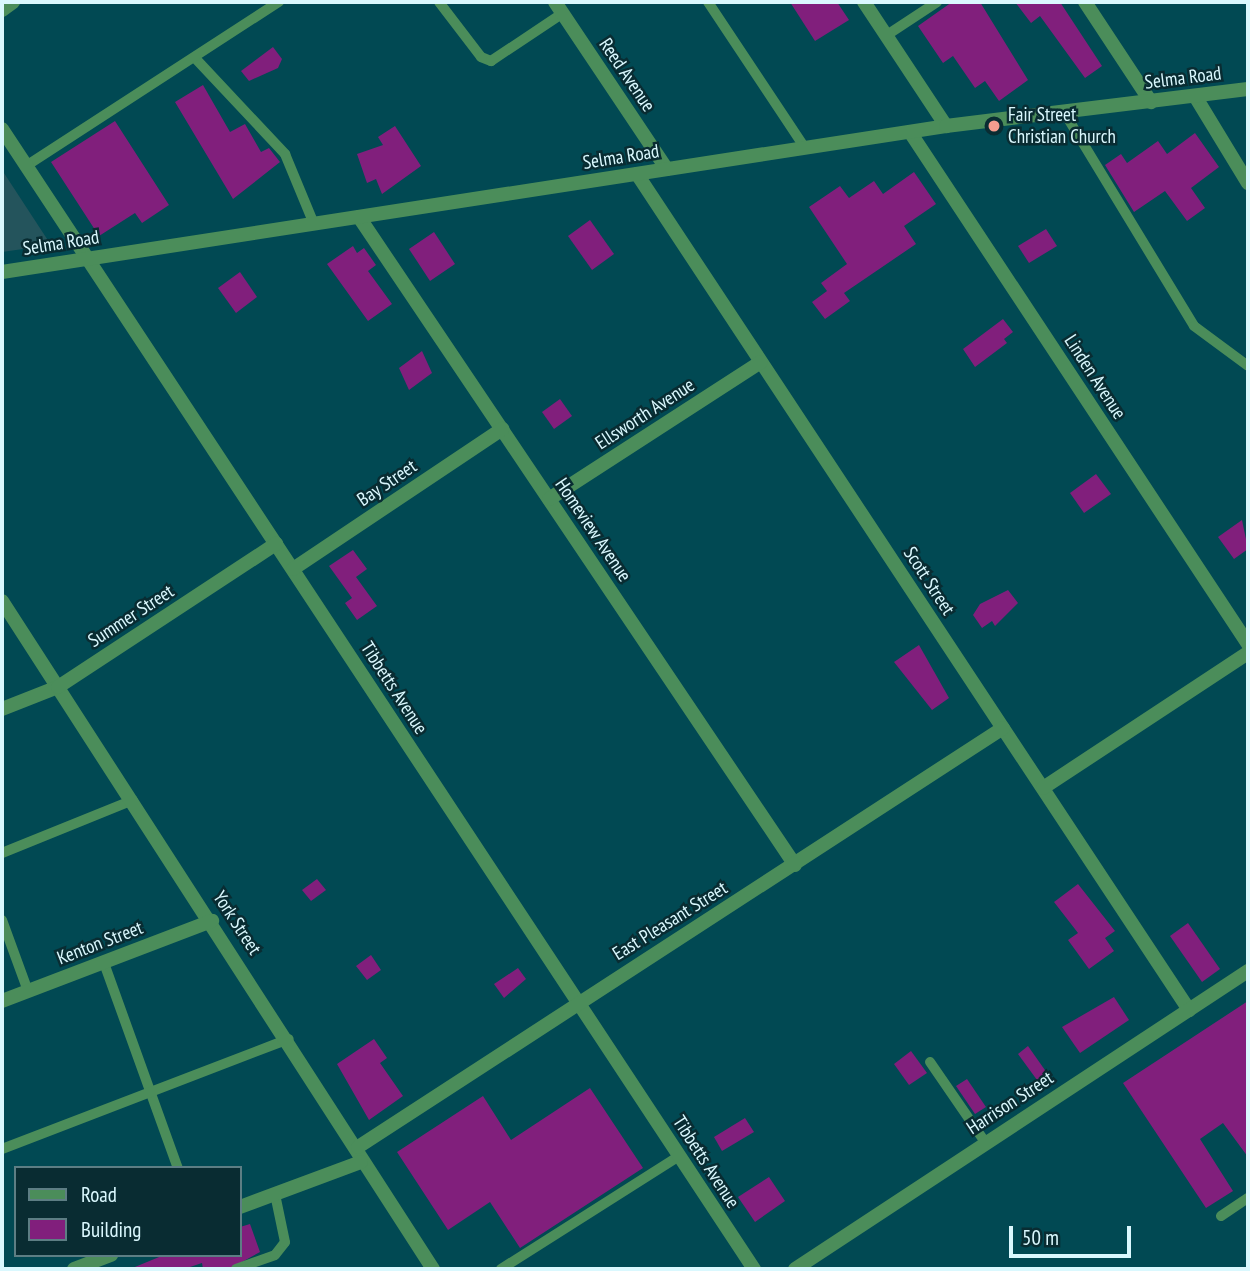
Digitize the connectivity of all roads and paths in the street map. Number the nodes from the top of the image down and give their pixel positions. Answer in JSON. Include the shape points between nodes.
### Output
{"nodes":[{"id":1,"x":13,"y":2,"type":"edge"},
{"id":2,"x":279,"y":2,"type":"edge"},
{"id":3,"x":439,"y":2,"type":"edge"},
{"id":4,"x":708,"y":2,"type":"edge"},
{"id":5,"x":864,"y":2,"type":"edge"},
{"id":6,"x":937,"y":2,"type":"edge"},
{"id":7,"x":1085,"y":2,"type":"edge"},
{"id":8,"x":559,"y":8,"type":"edge"},
{"id":9,"x":2,"y":10,"type":"edge"},
{"id":10,"x":887,"y":36,"type":"junction"},
{"id":11,"x":195,"y":58,"type":"junction"},
{"id":12,"x":1248,"y":89,"type":"edge"},
{"id":13,"x":1195,"y":96,"type":"junction"},
{"id":14,"x":1151,"y":102,"type":"junction"},
{"id":15,"x":1064,"y":112,"type":"junction"},
{"id":16,"x":946,"y":126,"type":"junction"},
{"id":17,"x":2,"y":129,"type":"edge"},
{"id":18,"x":910,"y":132,"type":"junction"},
{"id":19,"x":805,"y":148,"type":"junction"},
{"id":20,"x":26,"y":166,"type":"junction"},
{"id":21,"x":667,"y":169,"type":"junction"},
{"id":22,"x":637,"y":174,"type":"junction"},
{"id":23,"x":1248,"y":183,"type":"edge"},
{"id":24,"x":359,"y":217,"type":"junction"},
{"id":25,"x":314,"y":224,"type":"junction"},
{"id":26,"x":88,"y":259,"type":"junction"},
{"id":27,"x":2,"y":272,"type":"edge"},
{"id":28,"x":761,"y":362,"type":"junction"},
{"id":29,"x":1248,"y":366,"type":"edge"},
{"id":30,"x":502,"y":429,"type":"junction"},
{"id":31,"x":549,"y":499,"type":"junction"},
{"id":32,"x":276,"y":544,"type":"junction"},
{"id":33,"x":293,"y":569,"type":"junction"},
{"id":34,"x":2,"y":601,"type":"edge"},
{"id":35,"x":1248,"y":644,"type":"edge"},
{"id":36,"x":1248,"y":653,"type":"edge"},
{"id":37,"x":58,"y":687,"type":"junction"},
{"id":38,"x":2,"y":709,"type":"edge"},
{"id":39,"x":1003,"y":728,"type":"junction"},
{"id":40,"x":1043,"y":788,"type":"junction"},
{"id":41,"x":133,"y":800,"type":"junction"},
{"id":42,"x":2,"y":853,"type":"edge"},
{"id":43,"x":794,"y":865,"type":"junction"},
{"id":44,"x":2,"y":920,"type":"edge"},
{"id":45,"x":212,"y":921,"type":"junction"},
{"id":46,"x":104,"y":963,"type":"junction"},
{"id":47,"x":1248,"y":971,"type":"edge"},
{"id":48,"x":28,"y":991,"type":"junction"},
{"id":49,"x":2,"y":1001,"type":"edge"},
{"id":50,"x":578,"y":1002,"type":"junction"},
{"id":51,"x":1189,"y":1010,"type":"junction"},
{"id":52,"x":289,"y":1038,"type":"junction"},
{"id":53,"x":930,"y":1062,"type":"dead end"},
{"id":54,"x":152,"y":1092,"type":"junction"},
{"id":55,"x":985,"y":1142,"type":"junction"},
{"id":56,"x":358,"y":1147,"type":"junction"},
{"id":57,"x":2,"y":1149,"type":"edge"},
{"id":58,"x":679,"y":1156,"type":"junction"},
{"id":59,"x":361,"y":1162,"type":"junction"},
{"id":60,"x":177,"y":1166,"type":"edge"},
{"id":61,"x":275,"y":1194,"type":"junction"},
{"id":62,"x":1248,"y":1198,"type":"edge"},
{"id":63,"x":242,"y":1206,"type":"edge"},
{"id":64,"x":1221,"y":1216,"type":"dead end"},
{"id":65,"x":520,"y":1258,"type":"junction"},
{"id":66,"x":97,"y":1265,"type":"edge"},
{"id":67,"x":74,"y":1269,"type":"edge"},
{"id":68,"x":236,"y":1269,"type":"edge"},
{"id":69,"x":433,"y":1269,"type":"edge"},
{"id":70,"x":501,"y":1269,"type":"edge"},
{"id":71,"x":526,"y":1269,"type":"edge"},
{"id":72,"x":754,"y":1269,"type":"edge"},
{"id":73,"x":794,"y":1269,"type":"edge"}],
"edges":[{"from":1,"to":9,"type":"street"},
{"from":2,"to":11,"type":"lane"},
{"from":3,"to":8,"type":"lane","via":[[481,57],[491,61]]},
{"from":4,"to":19,"type":"lane"},
{"from":5,"to":10,"type":"street"},
{"from":6,"to":10,"type":"lane"},
{"from":7,"to":14,"type":"street"},
{"from":8,"to":21,"type":"street","name":"Reed Avenue"},
{"from":10,"to":16,"type":"street"},
{"from":11,"to":20,"type":"lane"},
{"from":11,"to":25,"type":"lane","via":[[285,154]]},
{"from":12,"to":13,"type":"street","name":"Selma Road"},
{"from":13,"to":14,"type":"street","name":"Selma Road"},
{"from":13,"to":23,"type":"street"},
{"from":14,"to":15,"type":"street","name":"Selma Road"},
{"from":15,"to":16,"type":"street","name":"Selma Road"},
{"from":15,"to":29,"type":"lane","via":[[1194,326]]},
{"from":16,"to":18,"type":"street","name":"Selma Road"},
{"from":17,"to":20,"type":"street","name":"Tibbetts Avenue"},
{"from":18,"to":19,"type":"street","name":"Selma Road"},
{"from":18,"to":35,"type":"street","name":"Linden Avenue"},
{"from":19,"to":21,"type":"street","name":"Selma Road"},
{"from":20,"to":26,"type":"street","name":"Tibbetts Avenue"},
{"from":21,"to":22,"type":"street","name":"Selma Road"},
{"from":22,"to":24,"type":"street","name":"Selma Road"},
{"from":22,"to":28,"type":"street","name":"Scott Street"},
{"from":24,"to":25,"type":"street","name":"Selma Road"},
{"from":24,"to":30,"type":"street","name":"Homeview Avenue"},
{"from":25,"to":26,"type":"street","name":"Selma Road"},
{"from":26,"to":27,"type":"street","name":"Selma Road"},
{"from":26,"to":32,"type":"street","name":"Tibbetts Avenue"},
{"from":28,"to":31,"type":"street","name":"Ellsworth Avenue"},
{"from":28,"to":39,"type":"street","name":"Scott Street"},
{"from":30,"to":31,"type":"street","name":"Homeview Avenue"},
{"from":30,"to":33,"type":"street","name":"Bay Street"},
{"from":31,"to":43,"type":"street","name":"Homeview Avenue"},
{"from":32,"to":33,"type":"street","name":"Tibbetts Avenue"},
{"from":32,"to":37,"type":"street","name":"Summer Street"},
{"from":33,"to":50,"type":"street","name":"Tibbetts Avenue"},
{"from":34,"to":37,"type":"street","name":"York Street"},
{"from":36,"to":40,"type":"street"},
{"from":37,"to":38,"type":"street","name":"Summer Street"},
{"from":37,"to":41,"type":"street","name":"York Street"},
{"from":39,"to":40,"type":"street","name":"Scott Street"},
{"from":39,"to":43,"type":"street","name":"East Pleasant Street"},
{"from":40,"to":51,"type":"street","name":"Scott Street"},
{"from":41,"to":42,"type":"lane"},
{"from":41,"to":45,"type":"street","name":"York Street"},
{"from":43,"to":50,"type":"street","name":"East Pleasant Street"},
{"from":44,"to":48,"type":"lane"},
{"from":45,"to":46,"type":"street","name":"Kenton Street"},
{"from":45,"to":52,"type":"street","name":"York Street"},
{"from":46,"to":48,"type":"street","name":"Kenton Street"},
{"from":46,"to":54,"type":"lane"},
{"from":47,"to":51,"type":"street","name":"Harrison Street"},
{"from":48,"to":49,"type":"street","name":"Kenton Street"},
{"from":50,"to":56,"type":"street","name":"East Pleasant Street"},
{"from":50,"to":58,"type":"street","name":"Tibbetts Avenue"},
{"from":51,"to":55,"type":"street","name":"Harrison Street"},
{"from":52,"to":54,"type":"lane"},
{"from":52,"to":56,"type":"street","name":"York Street"},
{"from":53,"to":55,"type":"lane"},
{"from":54,"to":57,"type":"lane"},
{"from":54,"to":60,"type":"lane"},
{"from":55,"to":73,"type":"street","name":"Harrison Street"},
{"from":56,"to":59,"type":"street","name":"York Street"},
{"from":58,"to":65,"type":"lane"},
{"from":58,"to":72,"type":"street","name":"Tibbetts Avenue"},
{"from":59,"to":61,"type":"street"},
{"from":59,"to":69,"type":"street","name":"York Street"},
{"from":61,"to":63,"type":"street"},
{"from":61,"to":68,"type":"lane","via":[[285,1242],[275,1255]]},
{"from":62,"to":64,"type":"lane"},
{"from":65,"to":70,"type":"lane"},
{"from":65,"to":71,"type":"lane"},
{"from":66,"to":67,"type":"street"}]}
